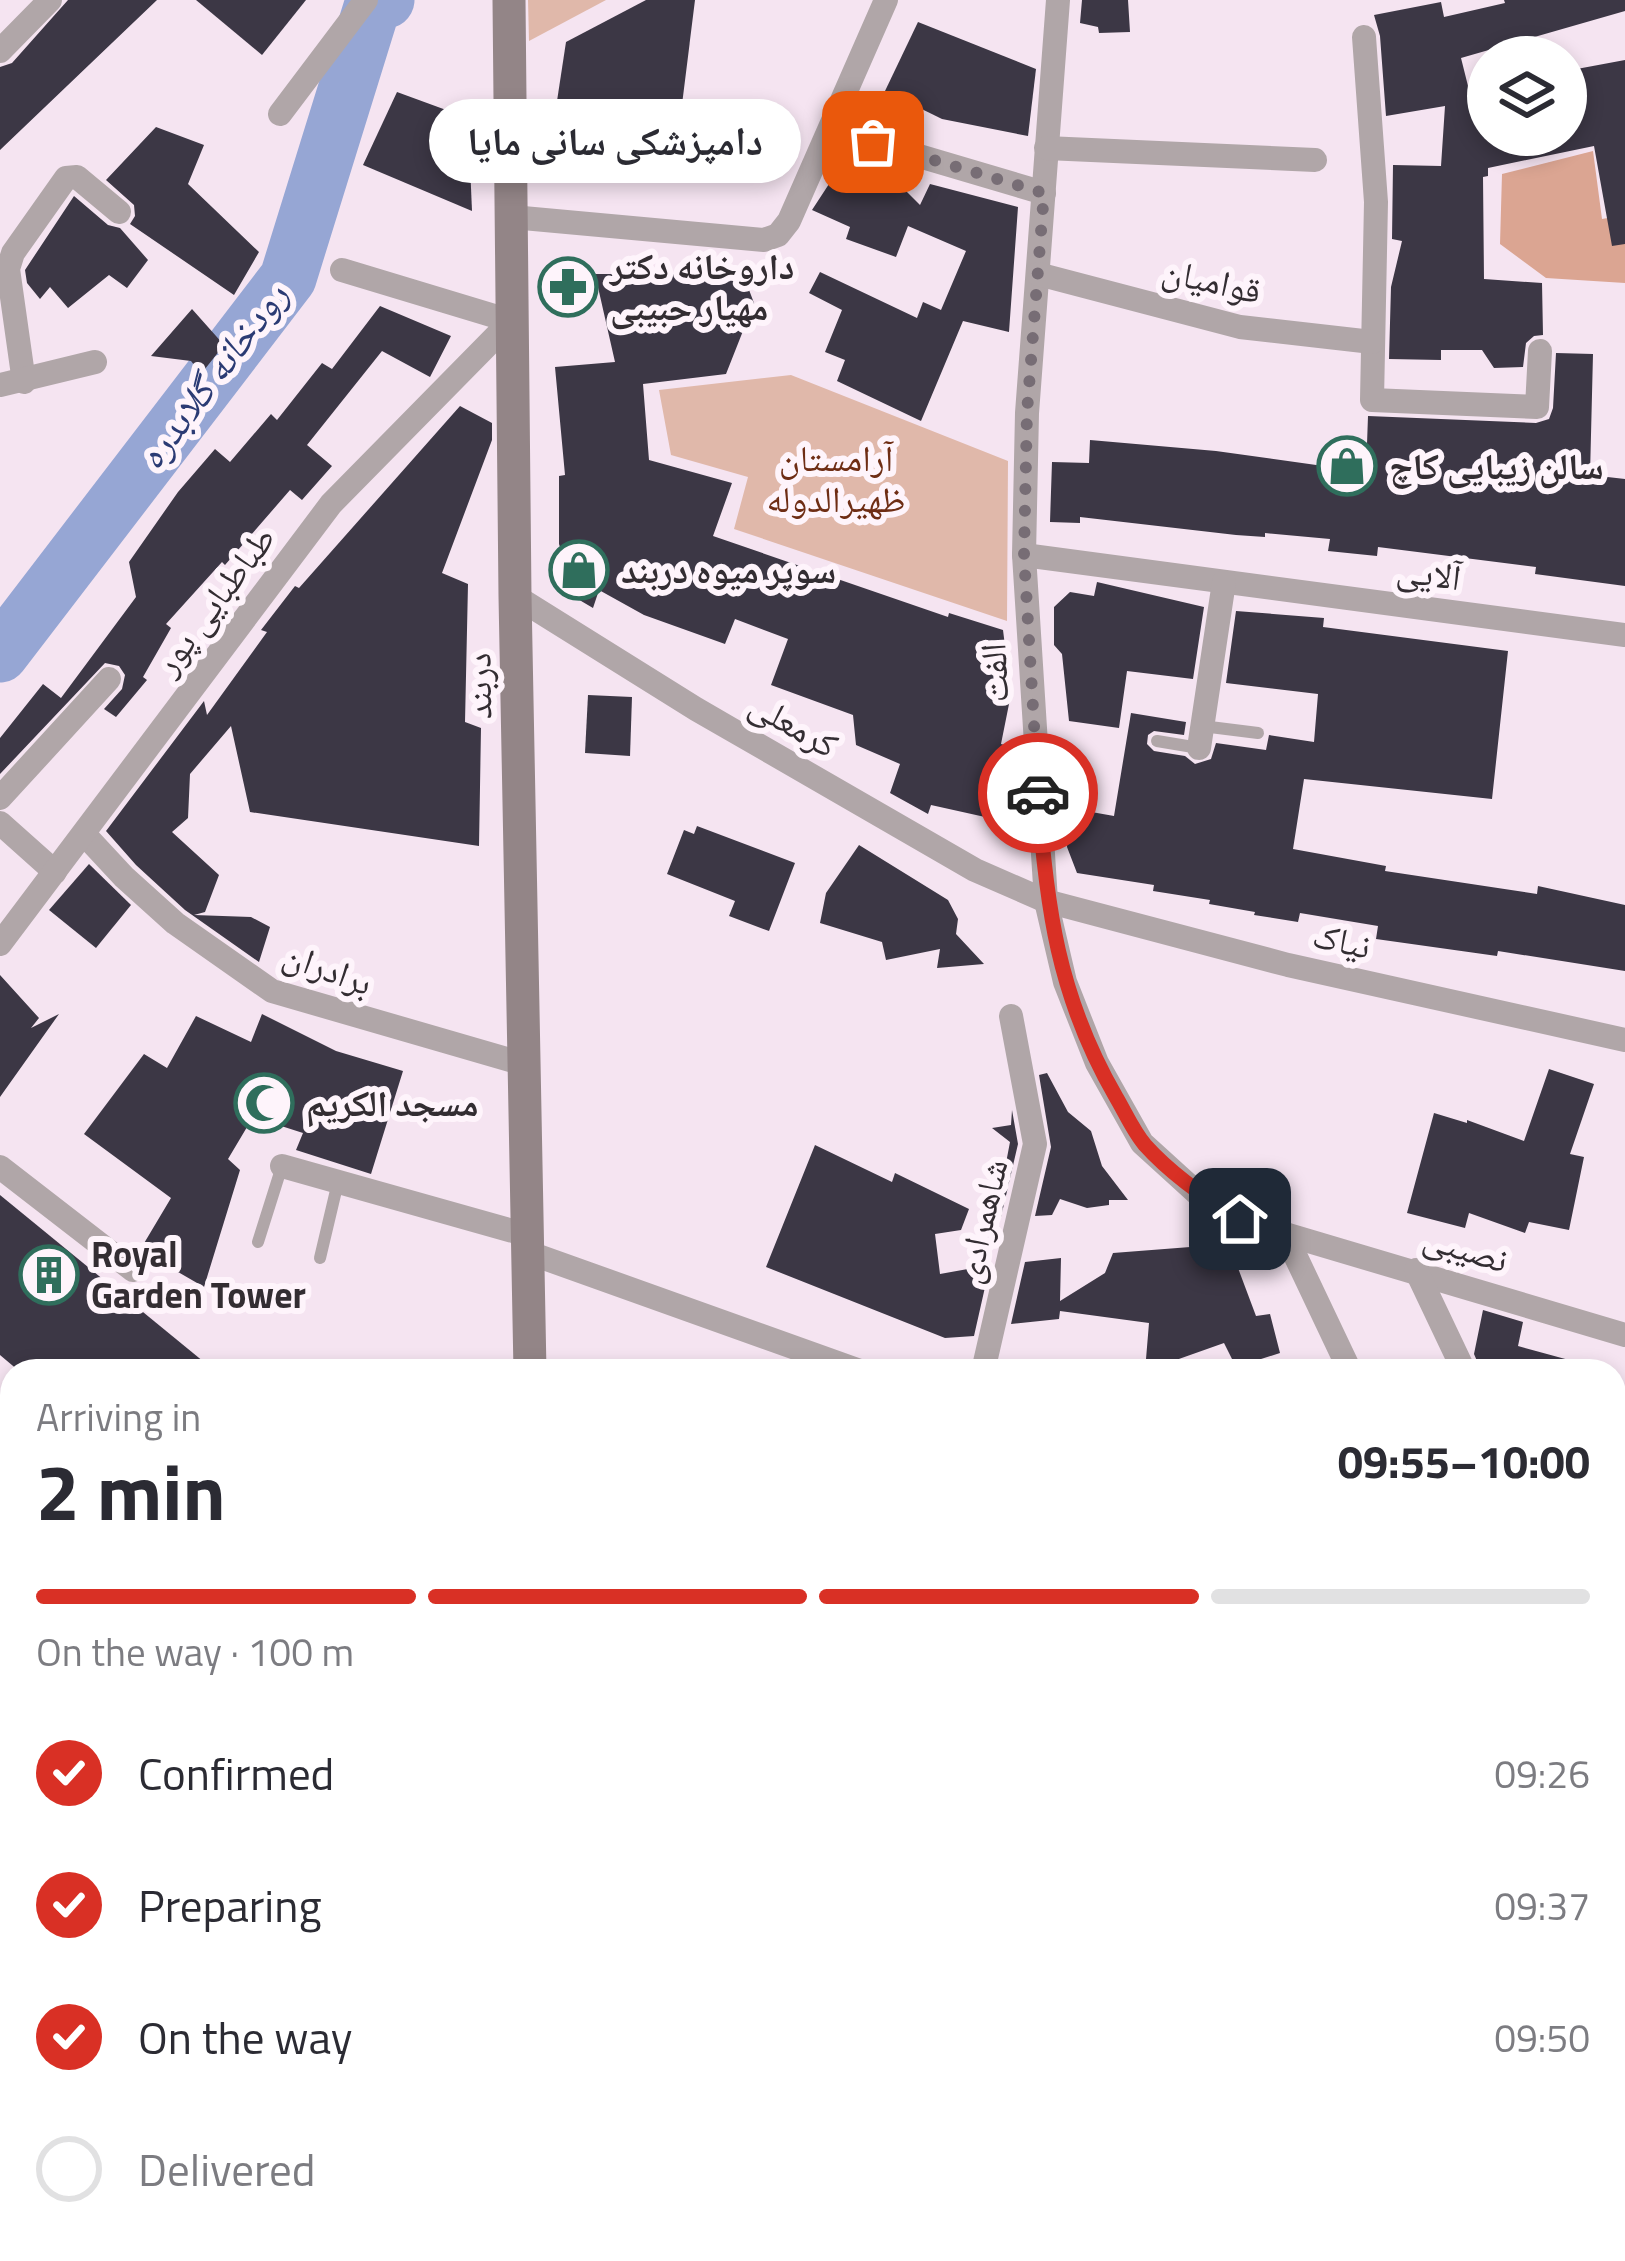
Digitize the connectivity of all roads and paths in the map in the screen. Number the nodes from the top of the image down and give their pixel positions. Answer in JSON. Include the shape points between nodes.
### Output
{"nodes":[{"id":1,"x":50,"y":0,"type":"edge"},
{"id":2,"x":366,"y":0,"type":"edge"},
{"id":3,"x":509,"y":0,"type":"edge"},
{"id":4,"x":886,"y":0,"type":"edge"},
{"id":5,"x":1058,"y":0,"type":"edge"},
{"id":6,"x":28,"y":10,"type":"edge"},
{"id":7,"x":1364,"y":37,"type":"dead end"},
{"id":8,"x":0,"y":51,"type":"edge"},
{"id":9,"x":280,"y":114,"type":"dead end"},
{"id":10,"x":831,"y":130,"type":"junction"},
{"id":11,"x":1046,"y":148,"type":"junction"},
{"id":12,"x":1315,"y":160,"type":"dead end"},
{"id":13,"x":1044,"y":193,"type":"junction"},
{"id":14,"x":119,"y":212,"type":"dead end"},
{"id":15,"x":512,"y":217,"type":"junction"},
{"id":16,"x":342,"y":270,"type":"dead end"},
{"id":17,"x":1038,"y":274,"type":"junction"},
{"id":18,"x":512,"y":321,"type":"junction"},
{"id":19,"x":1372,"y":342,"type":"junction"},
{"id":20,"x":1540,"y":351,"type":"dead end"},
{"id":21,"x":95,"y":362,"type":"dead end"},
{"id":22,"x":12,"y":383,"type":"edge"},
{"id":23,"x":1024,"y":555,"type":"junction"},
{"id":24,"x":1224,"y":582,"type":"junction"},
{"id":25,"x":515,"y":596,"type":"junction"},
{"id":26,"x":1625,"y":635,"type":"edge"},
{"id":27,"x":109,"y":679,"type":"dead end"},
{"id":28,"x":1258,"y":733,"type":"dead end"},
{"id":29,"x":1200,"y":737,"type":"junction"},
{"id":30,"x":1157,"y":741,"type":"dead end"},
{"id":31,"x":0,"y":798,"type":"edge"},
{"id":32,"x":0,"y":823,"type":"edge"},
{"id":33,"x":84,"y":834,"type":"junction"},
{"id":34,"x":55,"y":872,"type":"junction"},
{"id":35,"x":1046,"y":901,"type":"junction"},
{"id":36,"x":0,"y":944,"type":"edge"},
{"id":37,"x":1011,"y":1016,"type":"dead end"},
{"id":38,"x":1625,"y":1040,"type":"edge"},
{"id":39,"x":524,"y":1064,"type":"junction"},
{"id":40,"x":282,"y":1166,"type":"joint"},
{"id":41,"x":0,"y":1167,"type":"edge"},
{"id":42,"x":338,"y":1182,"type":"junction"},
{"id":43,"x":1285,"y":1234,"type":"junction"},
{"id":44,"x":258,"y":1242,"type":"dead end"},
{"id":45,"x":527,"y":1244,"type":"junction"},
{"id":46,"x":320,"y":1258,"type":"dead end"},
{"id":47,"x":133,"y":1270,"type":"dead end"},
{"id":48,"x":1415,"y":1270,"type":"junction"},
{"id":49,"x":1625,"y":1335,"type":"edge"},
{"id":50,"x":530,"y":1359,"type":"edge"},
{"id":51,"x":829,"y":1359,"type":"edge"},
{"id":52,"x":985,"y":1359,"type":"edge"},
{"id":53,"x":1344,"y":1359,"type":"edge"},
{"id":54,"x":1458,"y":1359,"type":"edge"}],
"edges":[{"from":1,"to":6,"type":"street"},
{"from":2,"to":9,"type":"street"},
{"from":3,"to":15,"type":"main road","name":"دربند"},
{"from":4,"to":10,"type":"street"},
{"from":5,"to":11,"type":"street","name":"الفت"},
{"from":6,"to":8,"type":"street"},
{"from":7,"to":19,"type":"street","via":[[1376,202]]},
{"from":10,"to":13,"type":"street"},
{"from":10,"to":15,"type":"street","via":[[789,221],[764,240]]},
{"from":11,"to":12,"type":"street"},
{"from":11,"to":13,"type":"street","name":"الفت"},
{"from":13,"to":17,"type":"street","name":"الفت"},
{"from":14,"to":22,"type":"street","via":[[77,177],[66,178],[9,261]]},
{"from":15,"to":18,"type":"main road","name":"دربند"},
{"from":16,"to":18,"type":"street"},
{"from":17,"to":19,"type":"street","name":"قوامیان","via":[[1240,327]]},
{"from":17,"to":23,"type":"street","name":"الفت"},
{"from":18,"to":25,"type":"main road","name":"دربند"},
{"from":18,"to":33,"type":"street","name":"طباطبایی پور","via":[[331,504]]},
{"from":19,"to":20,"type":"street","via":[[1372,400],[1537,406]]},
{"from":21,"to":22,"type":"street"},
{"from":23,"to":24,"type":"street","name":"آلایی"},
{"from":23,"to":35,"type":"street","name":"الفت"},
{"from":24,"to":26,"type":"street","name":"آلایی"},
{"from":24,"to":29,"type":"street"},
{"from":25,"to":35,"type":"street","name":"کرمعلی","via":[[975,870]]},
{"from":25,"to":39,"type":"main road","name":"دربند"},
{"from":27,"to":31,"type":"street"},
{"from":28,"to":29,"type":"lane"},
{"from":29,"to":30,"type":"lane"},
{"from":32,"to":34,"type":"street"},
{"from":33,"to":34,"type":"street","name":"طباطبایی پور"},
{"from":33,"to":39,"type":"street","name":"برادران","via":[[175,923],[272,992]]},
{"from":34,"to":36,"type":"street","name":"طباطبایی پور"},
{"from":35,"to":38,"type":"street","name":"نیاک"},
{"from":35,"to":43,"type":"street","name":"الفت","via":[[1065,982],[1097,1064],[1142,1143],[1197,1193]]},
{"from":37,"to":52,"type":"street","name":"شاهمرادی","via":[[1035,1144]]},
{"from":39,"to":45,"type":"main road","name":"دربند"},
{"from":40,"to":42,"type":"street"},
{"from":40,"to":44,"type":"lane"},
{"from":41,"to":47,"type":"street"},
{"from":42,"to":45,"type":"street"},
{"from":42,"to":46,"type":"lane"},
{"from":43,"to":48,"type":"street","name":"نصیبی"},
{"from":43,"to":53,"type":"street"},
{"from":45,"to":50,"type":"main road","name":"دربند"},
{"from":45,"to":51,"type":"street"},
{"from":48,"to":49,"type":"street","name":"نصیبی"},
{"from":48,"to":54,"type":"street"}]}
